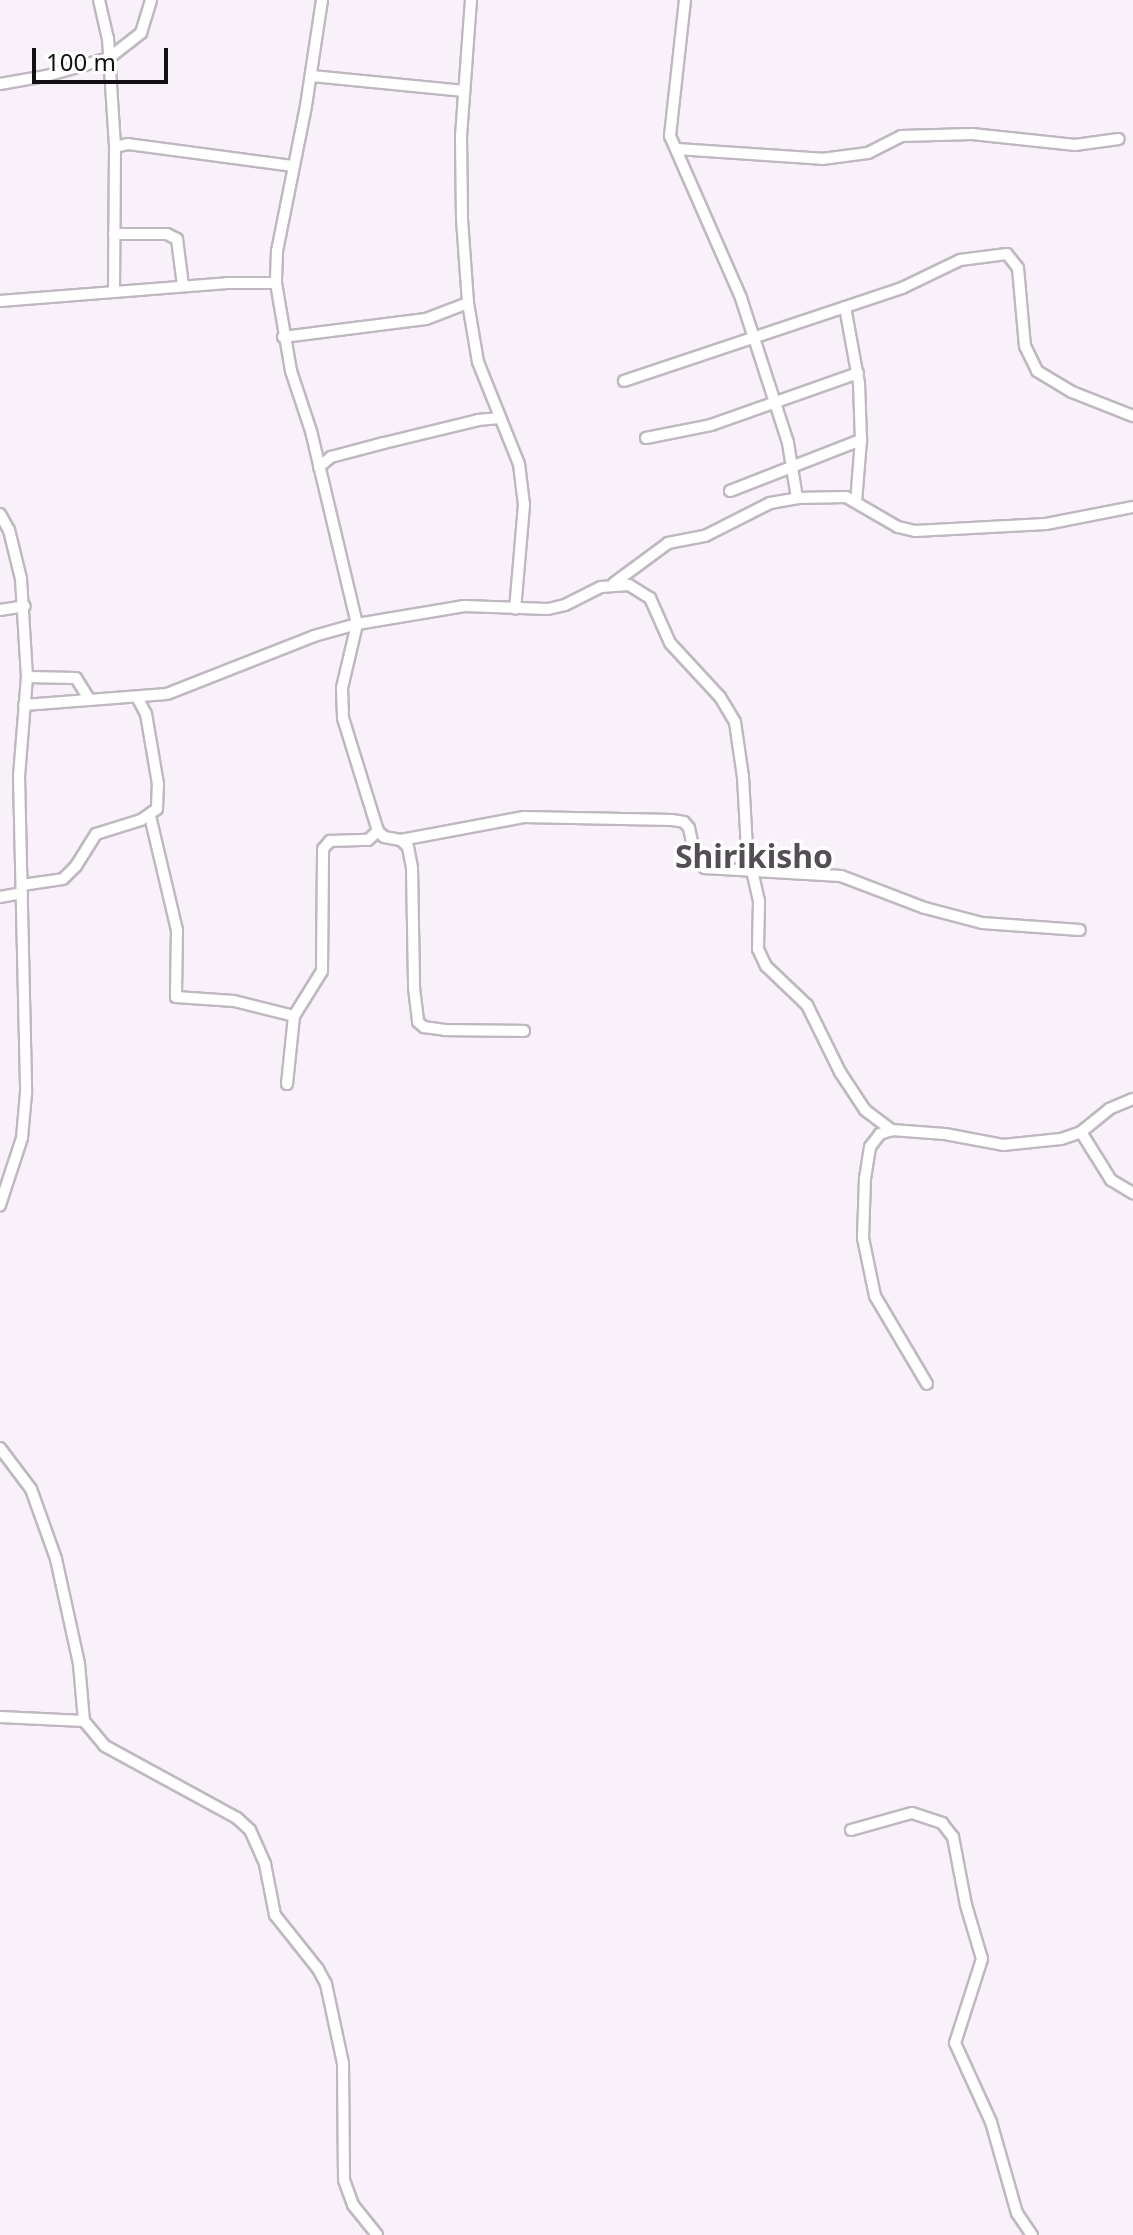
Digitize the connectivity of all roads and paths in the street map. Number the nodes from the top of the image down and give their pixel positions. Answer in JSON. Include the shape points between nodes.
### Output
{"nodes":[{"id":1,"x":99,"y":0,"type":"edge"},
{"id":2,"x":151,"y":0,"type":"edge"},
{"id":3,"x":322,"y":0,"type":"edge"},
{"id":4,"x":471,"y":0,"type":"edge"},
{"id":5,"x":685,"y":0,"type":"edge"},
{"id":6,"x":109,"y":58,"type":"junction"},
{"id":7,"x":312,"y":76,"type":"junction"},
{"id":8,"x":0,"y":84,"type":"edge"},
{"id":9,"x":464,"y":91,"type":"junction"},
{"id":10,"x":1119,"y":139,"type":"dead end"},
{"id":11,"x":115,"y":147,"type":"junction"},
{"id":12,"x":677,"y":149,"type":"junction"},
{"id":13,"x":293,"y":166,"type":"junction"},
{"id":14,"x":114,"y":234,"type":"junction"},
{"id":15,"x":276,"y":283,"type":"junction"},
{"id":16,"x":183,"y":286,"type":"junction"},
{"id":17,"x":114,"y":291,"type":"junction"},
{"id":18,"x":0,"y":301,"type":"edge"},
{"id":19,"x":468,"y":303,"type":"junction"},
{"id":20,"x":845,"y":307,"type":"junction"},
{"id":21,"x":283,"y":337,"type":"junction"},
{"id":22,"x":754,"y":338,"type":"junction"},
{"id":23,"x":858,"y":373,"type":"junction"},
{"id":24,"x":624,"y":381,"type":"dead end"},
{"id":25,"x":776,"y":403,"type":"junction"},
{"id":26,"x":1133,"y":416,"type":"edge"},
{"id":27,"x":500,"y":418,"type":"junction"},
{"id":28,"x":646,"y":438,"type":"dead end"},
{"id":29,"x":861,"y":440,"type":"junction"},
{"id":30,"x":315,"y":450,"type":"junction"},
{"id":31,"x":331,"y":457,"type":"junction"},
{"id":32,"x":319,"y":467,"type":"junction"},
{"id":33,"x":792,"y":467,"type":"junction"},
{"id":34,"x":730,"y":491,"type":"dead end"},
{"id":35,"x":797,"y":498,"type":"junction"},
{"id":36,"x":856,"y":502,"type":"junction"},
{"id":37,"x":1133,"y":507,"type":"edge"},
{"id":38,"x":0,"y":514,"type":"edge"},
{"id":39,"x":614,"y":583,"type":"junction"},
{"id":40,"x":25,"y":606,"type":"junction"},
{"id":41,"x":515,"y":609,"type":"junction"},
{"id":42,"x":0,"y":610,"type":"edge"},
{"id":43,"x":357,"y":624,"type":"junction"},
{"id":44,"x":27,"y":677,"type":"junction"},
{"id":45,"x":137,"y":697,"type":"junction"},
{"id":46,"x":90,"y":700,"type":"junction"},
{"id":47,"x":24,"y":705,"type":"junction"},
{"id":48,"x":150,"y":816,"type":"junction"},
{"id":49,"x":378,"y":831,"type":"junction"},
{"id":50,"x":401,"y":840,"type":"junction"},
{"id":51,"x":751,"y":872,"type":"junction"},
{"id":52,"x":22,"y":889,"type":"junction"},
{"id":53,"x":0,"y":897,"type":"edge"},
{"id":54,"x":1080,"y":930,"type":"dead end"},
{"id":55,"x":294,"y":1016,"type":"junction"},
{"id":56,"x":524,"y":1031,"type":"dead end"},
{"id":57,"x":287,"y":1084,"type":"dead end"},
{"id":58,"x":1133,"y":1099,"type":"edge"},
{"id":59,"x":892,"y":1130,"type":"junction"},
{"id":60,"x":1081,"y":1132,"type":"junction"},
{"id":61,"x":1133,"y":1193,"type":"edge"},
{"id":62,"x":0,"y":1205,"type":"edge"},
{"id":63,"x":927,"y":1384,"type":"dead end"},
{"id":64,"x":0,"y":1448,"type":"edge"},
{"id":65,"x":0,"y":1717,"type":"edge"},
{"id":66,"x":84,"y":1721,"type":"junction"},
{"id":67,"x":851,"y":1830,"type":"dead end"},
{"id":68,"x":377,"y":2235,"type":"edge"},
{"id":69,"x":1032,"y":2235,"type":"edge"}],
"edges":[{"from":1,"to":6,"type":"street"},
{"from":2,"to":6,"type":"street","via":[[141,33]]},
{"from":3,"to":7,"type":"street"},
{"from":4,"to":9,"type":"street"},
{"from":5,"to":12,"type":"street","via":[[670,131]]},
{"from":6,"to":8,"type":"street"},
{"from":6,"to":11,"type":"street"},
{"from":7,"to":9,"type":"street"},
{"from":7,"to":13,"type":"street"},
{"from":9,"to":19,"type":"street","via":[[460,178]]},
{"from":10,"to":12,"type":"street","via":[[1075,145],[972,134],[901,136],[868,153],[822,159]]},
{"from":11,"to":13,"type":"street","via":[[128,144]]},
{"from":11,"to":14,"type":"street"},
{"from":12,"to":22,"type":"street","via":[[723,250]]},
{"from":13,"to":15,"type":"street"},
{"from":14,"to":16,"type":"street","via":[[167,234],[177,239]]},
{"from":14,"to":17,"type":"street"},
{"from":15,"to":16,"type":"street"},
{"from":15,"to":21,"type":"street"},
{"from":16,"to":17,"type":"street"},
{"from":17,"to":18,"type":"street"},
{"from":19,"to":21,"type":"street","via":[[426,319]]},
{"from":19,"to":27,"type":"street","via":[[478,362]]},
{"from":20,"to":22,"type":"street"},
{"from":20,"to":23,"type":"street"},
{"from":20,"to":26,"type":"street","via":[[960,260],[1007,254],[1018,268],[1025,346],[1037,371],[1072,392]]},
{"from":21,"to":30,"type":"street"},
{"from":22,"to":24,"type":"street"},
{"from":22,"to":25,"type":"street"},
{"from":23,"to":25,"type":"street"},
{"from":23,"to":29,"type":"street"},
{"from":25,"to":28,"type":"street","via":[[711,425]]},
{"from":25,"to":33,"type":"street"},
{"from":27,"to":31,"type":"street"},
{"from":27,"to":41,"type":"street","via":[[517,456],[524,505]]},
{"from":29,"to":33,"type":"street"},
{"from":29,"to":36,"type":"street"},
{"from":30,"to":31,"type":"street"},
{"from":30,"to":32,"type":"street"},
{"from":31,"to":32,"type":"street"},
{"from":32,"to":43,"type":"street"},
{"from":33,"to":34,"type":"street"},
{"from":33,"to":35,"type":"street"},
{"from":35,"to":36,"type":"street","via":[[836,495]]},
{"from":35,"to":39,"type":"street","via":[[757,509],[705,536],[668,543]]},
{"from":36,"to":37,"type":"street","via":[[915,531],[1046,524]]},
{"from":38,"to":40,"type":"street","via":[[9,530]]},
{"from":39,"to":41,"type":"street","via":[[565,605]]},
{"from":39,"to":51,"type":"street","via":[[650,598],[670,643],[729,710],[738,736]]},
{"from":40,"to":42,"type":"street"},
{"from":40,"to":44,"type":"street"},
{"from":41,"to":43,"type":"street","via":[[464,606]]},
{"from":43,"to":45,"type":"street","via":[[179,691]]},
{"from":43,"to":49,"type":"street","via":[[342,688],[343,718]]},
{"from":44,"to":46,"type":"street","via":[[76,678]]},
{"from":44,"to":47,"type":"street"},
{"from":45,"to":46,"type":"street"},
{"from":45,"to":48,"type":"street","via":[[146,714],[160,801]]},
{"from":46,"to":47,"type":"street"},
{"from":47,"to":52,"type":"street","via":[[19,776]]},
{"from":48,"to":52,"type":"street","via":[[96,834],[63,879]]},
{"from":48,"to":55,"type":"street","via":[[177,930],[176,997],[234,1001]]},
{"from":49,"to":50,"type":"street"},
{"from":49,"to":55,"type":"street","via":[[368,840],[330,841],[323,849],[322,971]]},
{"from":50,"to":51,"type":"street","via":[[524,817],[672,820],[689,828],[695,857],[705,868]]},
{"from":50,"to":56,"type":"street","via":[[412,868],[418,1022],[445,1030]]},
{"from":51,"to":54,"type":"street","via":[[841,876],[982,923]]},
{"from":51,"to":59,"type":"street","via":[[759,901],[761,959],[807,1005],[854,1096]]},
{"from":52,"to":53,"type":"street"},
{"from":52,"to":62,"type":"street","via":[[26,1093],[22,1138]]},
{"from":55,"to":57,"type":"street"},
{"from":58,"to":60,"type":"street","via":[[1109,1109]]},
{"from":59,"to":60,"type":"street","via":[[1003,1145]]},
{"from":59,"to":63,"type":"street","via":[[880,1134],[870,1147],[863,1238],[875,1296]]},
{"from":60,"to":61,"type":"street","via":[[1111,1180]]},
{"from":64,"to":66,"type":"street","via":[[31,1489],[56,1559],[79,1664]]},
{"from":65,"to":66,"type":"street"},
{"from":66,"to":68,"type":"street","via":[[105,1746],[237,1818],[255,1838],[275,1915],[318,1969],[332,2004],[343,2063],[344,2180],[353,2205]]},
{"from":67,"to":69,"type":"street","via":[[912,1813],[942,1823],[953,1837],[982,1959],[955,2043],[991,2122],[1017,2213]]}]}
